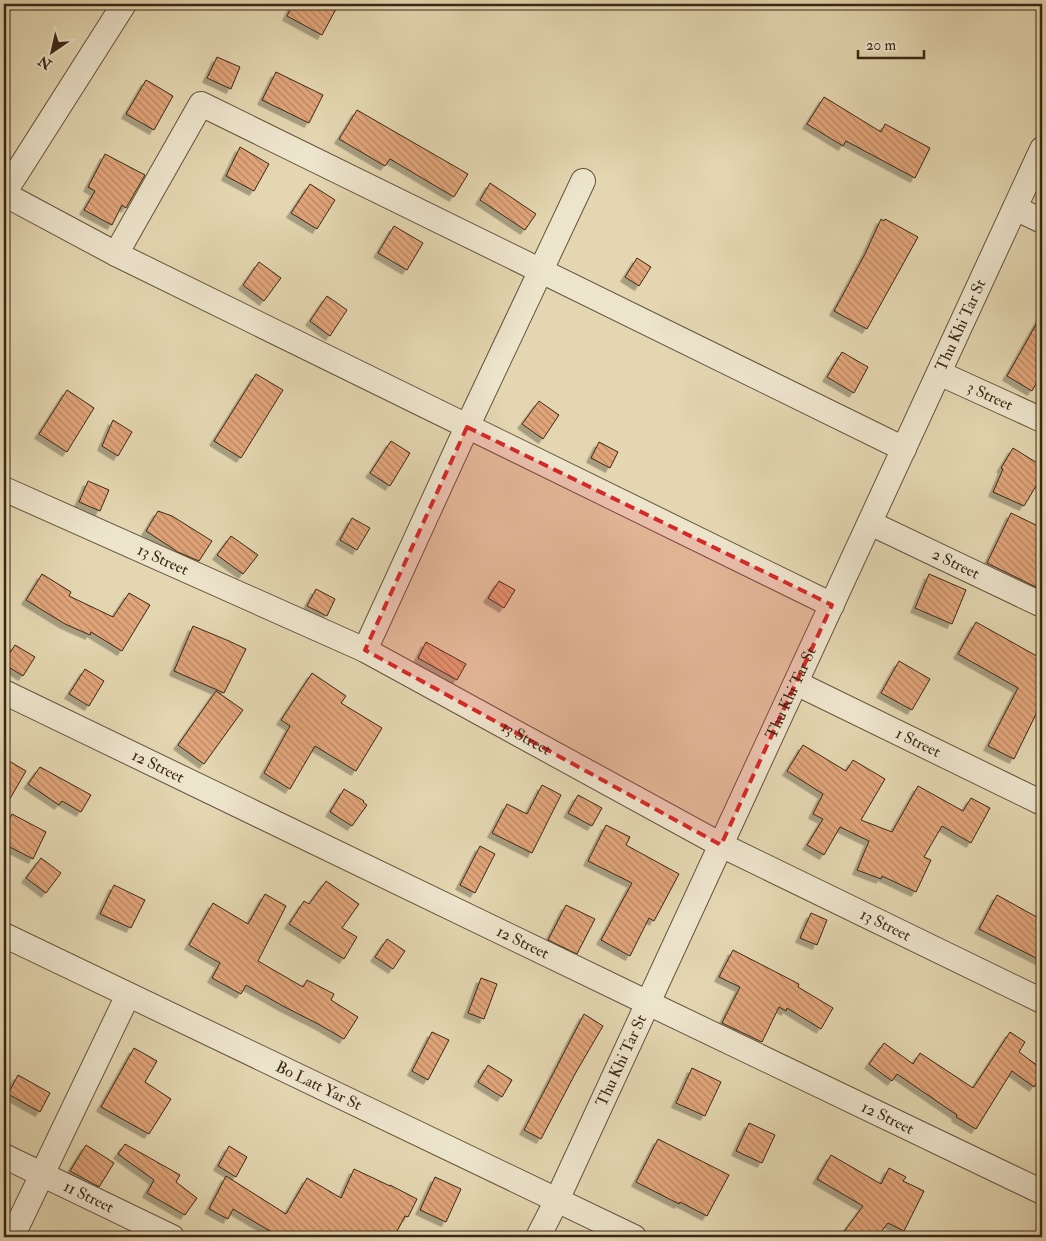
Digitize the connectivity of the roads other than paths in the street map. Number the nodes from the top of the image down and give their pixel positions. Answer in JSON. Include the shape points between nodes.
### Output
{"nodes":[{"id":1,"x":124,"y":4,"type":"edge"},
{"id":2,"x":1042,"y":149,"type":"edge"},
{"id":3,"x":583,"y":181,"type":"dead end"},
{"id":4,"x":4,"y":194,"type":"edge"},
{"id":5,"x":1015,"y":208,"type":"junction"},
{"id":6,"x":1042,"y":221,"type":"edge"},
{"id":7,"x":116,"y":254,"type":"junction"},
{"id":8,"x":540,"y":271,"type":"junction"},
{"id":9,"x":939,"y":373,"type":"junction"},
{"id":10,"x":1042,"y":420,"type":"edge"},
{"id":11,"x":467,"y":427,"type":"junction"},
{"id":12,"x":904,"y":448,"type":"junction"},
{"id":13,"x":4,"y":488,"type":"edge"},
{"id":14,"x":870,"y":523,"type":"junction"},
{"id":15,"x":832,"y":605,"type":"junction"},
{"id":16,"x":1042,"y":605,"type":"edge"},
{"id":17,"x":365,"y":650,"type":"junction"},
{"id":18,"x":796,"y":683,"type":"junction"},
{"id":19,"x":4,"y":692,"type":"edge"},
{"id":20,"x":1042,"y":803,"type":"edge"},
{"id":21,"x":721,"y":845,"type":"junction"},
{"id":22,"x":4,"y":935,"type":"edge"},
{"id":23,"x":128,"y":995,"type":"junction"},
{"id":24,"x":1042,"y":1001,"type":"edge"},
{"id":25,"x":648,"y":1003,"type":"junction"},
{"id":26,"x":4,"y":1156,"type":"edge"},
{"id":27,"x":42,"y":1175,"type":"junction"},
{"id":28,"x":1042,"y":1192,"type":"edge"},
{"id":29,"x":557,"y":1200,"type":"junction"},
{"id":30,"x":12,"y":1237,"type":"edge"},
{"id":31,"x":172,"y":1237,"type":"edge"},
{"id":32,"x":538,"y":1237,"type":"edge"},
{"id":33,"x":634,"y":1237,"type":"edge"}],
"edges":[{"from":1,"to":4,"type":"street"},
{"from":2,"to":5,"type":"street","name":"Thu Khi Tar St"},
{"from":3,"to":8,"type":"street"},
{"from":4,"to":7,"type":"street"},
{"from":5,"to":6,"type":"street"},
{"from":5,"to":9,"type":"street","name":"Thu Khi Tar St"},
{"from":7,"to":8,"type":"street","via":[[200,104]]},
{"from":7,"to":11,"type":"street"},
{"from":8,"to":11,"type":"street"},
{"from":8,"to":12,"type":"street"},
{"from":9,"to":10,"type":"street","name":"3 Street"},
{"from":9,"to":12,"type":"street","name":"Thu Khi Tar St"},
{"from":11,"to":15,"type":"street"},
{"from":11,"to":17,"type":"street"},
{"from":12,"to":14,"type":"street","name":"Thu Khi Tar St"},
{"from":13,"to":17,"type":"street","name":"13 Street"},
{"from":14,"to":15,"type":"street","name":"Thu Khi Tar St"},
{"from":14,"to":16,"type":"street","name":"2 Street"},
{"from":15,"to":18,"type":"street","name":"Thu Khi Tar St"},
{"from":17,"to":21,"type":"street","name":"13 Street"},
{"from":18,"to":20,"type":"street","name":"1 Street"},
{"from":18,"to":21,"type":"street","name":"Thu Khi Tar St"},
{"from":19,"to":25,"type":"street","name":"12 Street"},
{"from":21,"to":24,"type":"street","name":"13 Street"},
{"from":21,"to":25,"type":"street","name":"Thu Khi Tar St"},
{"from":22,"to":23,"type":"street","name":"Bo Latt Yar St"},
{"from":23,"to":27,"type":"street"},
{"from":23,"to":29,"type":"street","name":"Bo Latt Yar St"},
{"from":25,"to":28,"type":"street","name":"12 Street"},
{"from":25,"to":29,"type":"street","name":"Thu Khi Tar St"},
{"from":26,"to":27,"type":"street","name":"11 Street"},
{"from":27,"to":30,"type":"street"},
{"from":27,"to":31,"type":"street","name":"11 Street"},
{"from":29,"to":32,"type":"street","name":"Thu Khi Tar St"},
{"from":29,"to":33,"type":"street","name":"Bo Latt Yar St"}]}
